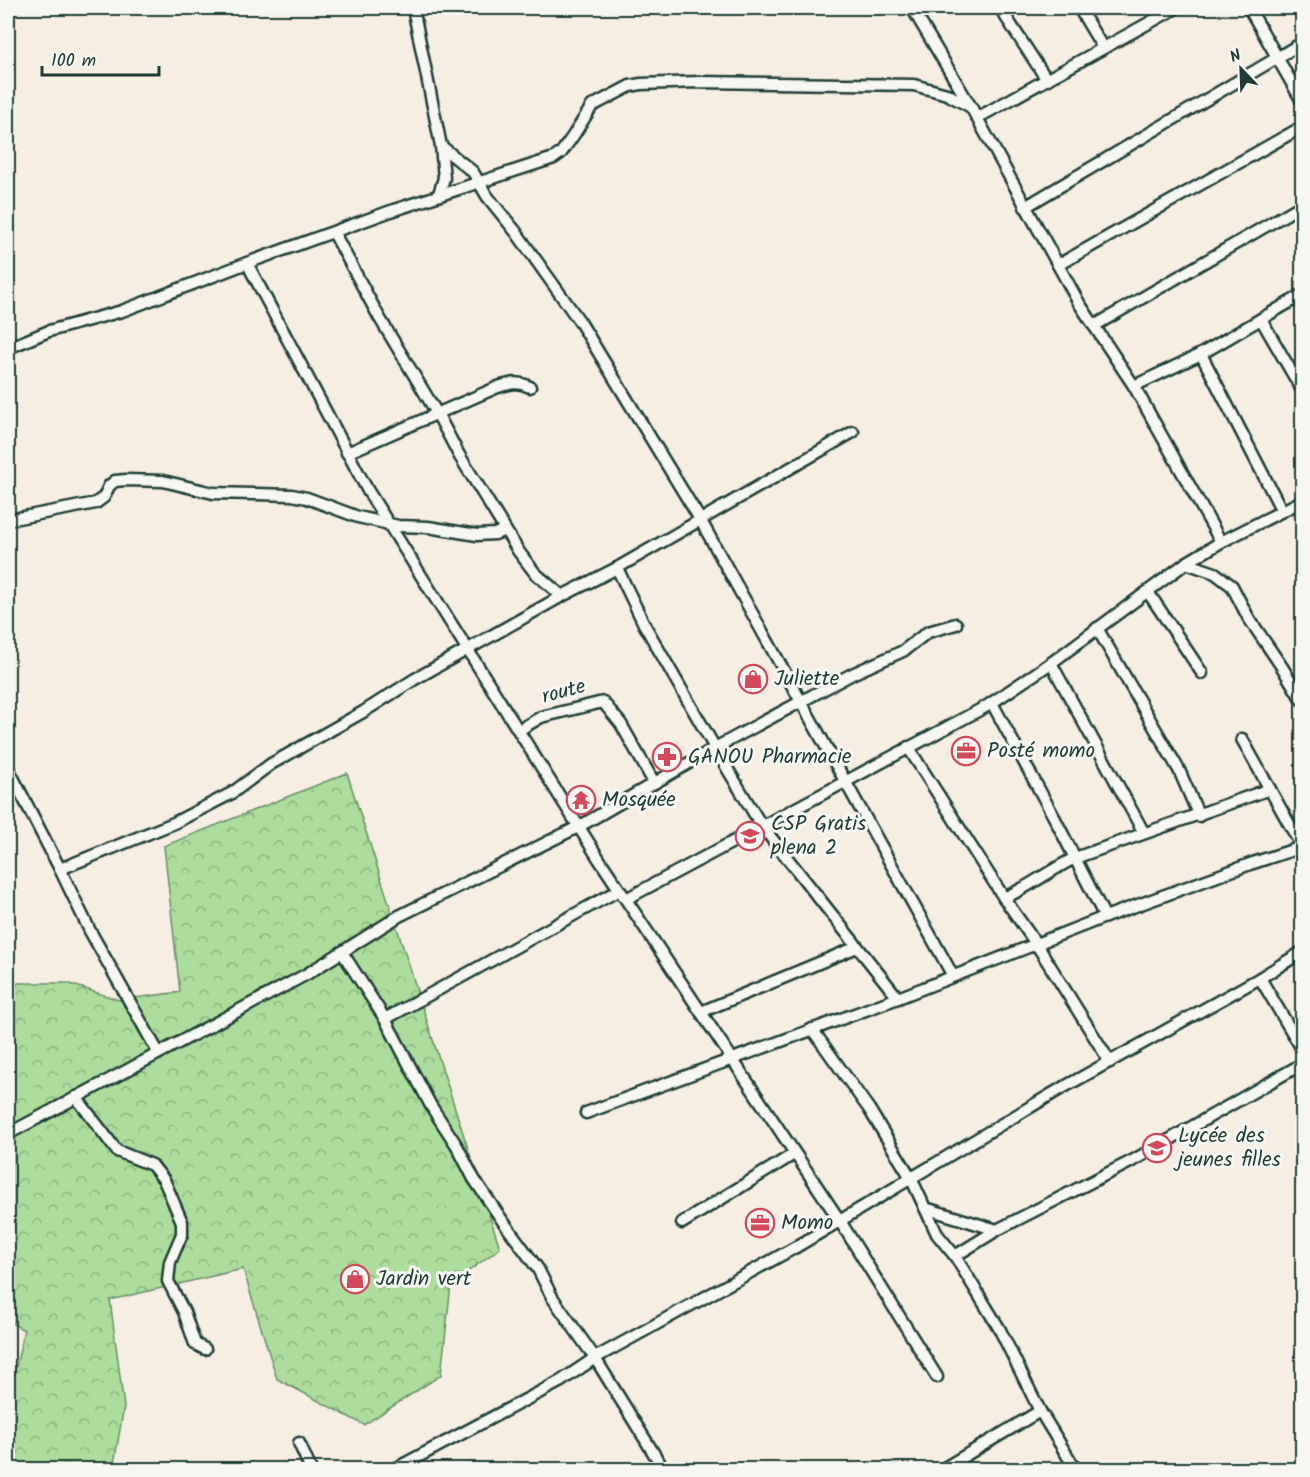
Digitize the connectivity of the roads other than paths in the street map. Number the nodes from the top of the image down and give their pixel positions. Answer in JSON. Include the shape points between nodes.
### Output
{"nodes":[{"id":1,"x":413,"y":8,"type":"edge"},
{"id":2,"x":912,"y":8,"type":"edge"},
{"id":3,"x":1000,"y":8,"type":"edge"},
{"id":4,"x":1079,"y":8,"type":"edge"},
{"id":5,"x":1249,"y":8,"type":"edge"},
{"id":6,"x":1169,"y":9,"type":"edge"},
{"id":7,"x":1302,"y":43,"type":"edge"},
{"id":8,"x":1103,"y":48,"type":"junction"},
{"id":9,"x":1277,"y":58,"type":"junction"},
{"id":10,"x":1047,"y":80,"type":"junction"},
{"id":11,"x":1302,"y":102,"type":"edge"},
{"id":12,"x":971,"y":107,"type":"junction"},
{"id":13,"x":977,"y":118,"type":"junction"},
{"id":14,"x":1302,"y":127,"type":"edge"},
{"id":15,"x":441,"y":146,"type":"junction"},
{"id":16,"x":478,"y":181,"type":"junction"},
{"id":17,"x":439,"y":194,"type":"junction"},
{"id":18,"x":1302,"y":206,"type":"edge"},
{"id":19,"x":1025,"y":207,"type":"junction"},
{"id":20,"x":334,"y":233,"type":"junction"},
{"id":21,"x":247,"y":263,"type":"junction"},
{"id":22,"x":1058,"y":265,"type":"junction"},
{"id":23,"x":1302,"y":295,"type":"edge"},
{"id":24,"x":1261,"y":319,"type":"junction"},
{"id":25,"x":1094,"y":326,"type":"junction"},
{"id":26,"x":8,"y":348,"type":"edge"},
{"id":27,"x":1201,"y":354,"type":"junction"},
{"id":28,"x":1134,"y":386,"type":"junction"},
{"id":29,"x":530,"y":387,"type":"dead end"},
{"id":30,"x":1302,"y":390,"type":"edge"},
{"id":31,"x":438,"y":415,"type":"junction"},
{"id":32,"x":853,"y":432,"type":"dead end"},
{"id":33,"x":347,"y":453,"type":"junction"},
{"id":34,"x":1302,"y":501,"type":"edge"},
{"id":35,"x":1282,"y":511,"type":"junction"},
{"id":36,"x":8,"y":519,"type":"edge"},
{"id":37,"x":701,"y":521,"type":"junction"},
{"id":38,"x":389,"y":524,"type":"junction"},
{"id":39,"x":505,"y":530,"type":"junction"},
{"id":40,"x":1221,"y":542,"type":"junction"},
{"id":41,"x":1186,"y":563,"type":"junction"},
{"id":42,"x":617,"y":568,"type":"junction"},
{"id":43,"x":1148,"y":592,"type":"junction"},
{"id":44,"x":561,"y":596,"type":"junction"},
{"id":45,"x":956,"y":624,"type":"dead end"},
{"id":46,"x":1097,"y":628,"type":"junction"},
{"id":47,"x":469,"y":650,"type":"junction"},
{"id":48,"x":1051,"y":663,"type":"junction"},
{"id":49,"x":1202,"y":673,"type":"dead end"},
{"id":50,"x":1302,"y":700,"type":"edge"},
{"id":51,"x":801,"y":702,"type":"junction"},
{"id":52,"x":992,"y":703,"type":"junction"},
{"id":53,"x":519,"y":730,"type":"junction"},
{"id":54,"x":1242,"y":739,"type":"dead end"},
{"id":55,"x":908,"y":747,"type":"junction"},
{"id":56,"x":715,"y":748,"type":"junction"},
{"id":57,"x":8,"y":768,"type":"edge"},
{"id":58,"x":652,"y":779,"type":"dead end"},
{"id":59,"x":846,"y":781,"type":"junction"},
{"id":60,"x":1270,"y":789,"type":"junction"},
{"id":61,"x":1199,"y":816,"type":"junction"},
{"id":62,"x":761,"y":825,"type":"junction"},
{"id":63,"x":579,"y":826,"type":"junction"},
{"id":64,"x":1144,"y":833,"type":"junction"},
{"id":65,"x":1075,"y":858,"type":"junction"},
{"id":66,"x":60,"y":869,"type":"junction"},
{"id":67,"x":622,"y":894,"type":"junction"},
{"id":68,"x":1004,"y":898,"type":"junction"},
{"id":69,"x":1105,"y":917,"type":"junction"},
{"id":70,"x":1037,"y":945,"type":"junction"},
{"id":71,"x":857,"y":947,"type":"junction"},
{"id":72,"x":342,"y":952,"type":"junction"},
{"id":73,"x":1302,"y":952,"type":"edge"},
{"id":74,"x":953,"y":976,"type":"junction"},
{"id":75,"x":1260,"y":978,"type":"junction"},
{"id":76,"x":898,"y":998,"type":"junction"},
{"id":77,"x":701,"y":1012,"type":"junction"},
{"id":78,"x":385,"y":1019,"type":"junction"},
{"id":79,"x":812,"y":1029,"type":"junction"},
{"id":80,"x":1302,"y":1049,"type":"edge"},
{"id":81,"x":158,"y":1052,"type":"junction"},
{"id":82,"x":734,"y":1060,"type":"junction"},
{"id":83,"x":1110,"y":1062,"type":"junction"},
{"id":84,"x":1302,"y":1064,"type":"edge"},
{"id":85,"x":76,"y":1097,"type":"junction"},
{"id":86,"x":586,"y":1113,"type":"dead end"},
{"id":87,"x":8,"y":1134,"type":"edge"},
{"id":88,"x":794,"y":1154,"type":"junction"},
{"id":89,"x":911,"y":1178,"type":"junction"},
{"id":90,"x":925,"y":1208,"type":"junction"},
{"id":91,"x":840,"y":1221,"type":"junction"},
{"id":92,"x":682,"y":1223,"type":"dead end"},
{"id":93,"x":997,"y":1230,"type":"junction"},
{"id":94,"x":955,"y":1256,"type":"junction"},
{"id":95,"x":205,"y":1349,"type":"dead end"},
{"id":96,"x":595,"y":1358,"type":"junction"},
{"id":97,"x":937,"y":1377,"type":"dead end"},
{"id":98,"x":1040,"y":1411,"type":"junction"},
{"id":99,"x":299,"y":1443,"type":"dead end"},
{"id":100,"x":311,"y":1470,"type":"edge"},
{"id":101,"x":393,"y":1470,"type":"edge"},
{"id":102,"x":664,"y":1470,"type":"edge"},
{"id":103,"x":941,"y":1470,"type":"edge"},
{"id":104,"x":1076,"y":1470,"type":"edge"}],
"edges":[{"from":1,"to":15,"type":"street"},
{"from":2,"to":12,"type":"street"},
{"from":3,"to":10,"type":"street"},
{"from":4,"to":8,"type":"street"},
{"from":5,"to":9,"type":"street"},
{"from":6,"to":8,"type":"street"},
{"from":7,"to":9,"type":"street"},
{"from":8,"to":10,"type":"street"},
{"from":9,"to":11,"type":"street"},
{"from":9,"to":19,"type":"street"},
{"from":10,"to":13,"type":"street"},
{"from":12,"to":13,"type":"street"},
{"from":12,"to":16,"type":"street","via":[[947,94],[914,85],[641,84],[592,106],[557,156]]},
{"from":13,"to":19,"type":"street"},
{"from":14,"to":22,"type":"street"},
{"from":15,"to":16,"type":"street","via":[[473,172]]},
{"from":15,"to":17,"type":"street","via":[[444,178]]},
{"from":16,"to":17,"type":"street"},
{"from":16,"to":37,"type":"street","via":[[580,321]]},
{"from":17,"to":20,"type":"street"},
{"from":18,"to":25,"type":"street"},
{"from":19,"to":22,"type":"street"},
{"from":20,"to":21,"type":"street"},
{"from":20,"to":31,"type":"street"},
{"from":21,"to":26,"type":"street"},
{"from":21,"to":33,"type":"street"},
{"from":22,"to":25,"type":"street"},
{"from":23,"to":24,"type":"street"},
{"from":24,"to":27,"type":"street"},
{"from":24,"to":30,"type":"street"},
{"from":25,"to":28,"type":"street"},
{"from":27,"to":28,"type":"street"},
{"from":27,"to":35,"type":"street"},
{"from":28,"to":40,"type":"street"},
{"from":29,"to":31,"type":"street","via":[[513,382]]},
{"from":31,"to":33,"type":"street"},
{"from":31,"to":39,"type":"street"},
{"from":32,"to":37,"type":"street"},
{"from":33,"to":38,"type":"street"},
{"from":34,"to":35,"type":"street"},
{"from":35,"to":40,"type":"street"},
{"from":36,"to":38,"type":"street","via":[[96,503],[105,497],[109,486],[126,480],[163,481],[213,493],[292,495],[358,518]]},
{"from":37,"to":42,"type":"street"},
{"from":37,"to":51,"type":"street"},
{"from":38,"to":39,"type":"street","via":[[477,535]]},
{"from":38,"to":47,"type":"street"},
{"from":39,"to":44,"type":"street","via":[[536,573]]},
{"from":40,"to":41,"type":"street"},
{"from":41,"to":43,"type":"street"},
{"from":41,"to":50,"type":"street","via":[[1215,573],[1232,586]]},
{"from":42,"to":44,"type":"street"},
{"from":42,"to":56,"type":"street","via":[[644,624]]},
{"from":43,"to":46,"type":"street"},
{"from":43,"to":49,"type":"street"},
{"from":44,"to":47,"type":"street"},
{"from":45,"to":51,"type":"street","via":[[928,632],[903,651]]},
{"from":46,"to":48,"type":"street"},
{"from":46,"to":61,"type":"street","via":[[1179,770]]},
{"from":47,"to":53,"type":"street"},
{"from":47,"to":66,"type":"street","via":[[271,764],[232,793],[145,836]]},
{"from":48,"to":52,"type":"street"},
{"from":48,"to":64,"type":"street"},
{"from":51,"to":56,"type":"street"},
{"from":51,"to":59,"type":"street"},
{"from":52,"to":55,"type":"street"},
{"from":52,"to":65,"type":"street"},
{"from":53,"to":58,"type":"street","name":"route","via":[[542,717],[603,702],[621,724]]},
{"from":53,"to":63,"type":"street"},
{"from":54,"to":60,"type":"street"},
{"from":55,"to":59,"type":"street"},
{"from":55,"to":68,"type":"street"},
{"from":56,"to":62,"type":"street"},
{"from":56,"to":63,"type":"street"},
{"from":57,"to":66,"type":"street"},
{"from":59,"to":62,"type":"street"},
{"from":59,"to":74,"type":"street"},
{"from":60,"to":61,"type":"street"},
{"from":60,"to":69,"type":"street","via":[[1302,847]]},
{"from":61,"to":64,"type":"street"},
{"from":62,"to":67,"type":"street"},
{"from":62,"to":71,"type":"street"},
{"from":63,"to":67,"type":"street"},
{"from":63,"to":72,"type":"street","via":[[399,916]]},
{"from":64,"to":65,"type":"street"},
{"from":65,"to":68,"type":"street"},
{"from":65,"to":69,"type":"street"},
{"from":66,"to":81,"type":"street"},
{"from":67,"to":77,"type":"street"},
{"from":67,"to":78,"type":"street"},
{"from":68,"to":70,"type":"street"},
{"from":69,"to":70,"type":"street"},
{"from":70,"to":74,"type":"street"},
{"from":70,"to":83,"type":"street"},
{"from":71,"to":76,"type":"street"},
{"from":71,"to":77,"type":"street"},
{"from":72,"to":78,"type":"street"},
{"from":72,"to":81,"type":"street"},
{"from":73,"to":75,"type":"street"},
{"from":74,"to":76,"type":"street"},
{"from":75,"to":80,"type":"street"},
{"from":75,"to":83,"type":"street"},
{"from":76,"to":79,"type":"street"},
{"from":77,"to":82,"type":"street"},
{"from":78,"to":96,"type":"street","via":[[474,1179]]},
{"from":79,"to":82,"type":"street"},
{"from":79,"to":89,"type":"street"},
{"from":81,"to":85,"type":"street"},
{"from":82,"to":86,"type":"street"},
{"from":82,"to":88,"type":"street"},
{"from":83,"to":89,"type":"street"},
{"from":84,"to":93,"type":"street","via":[[1132,1161]]},
{"from":85,"to":87,"type":"street"},
{"from":85,"to":95,"type":"street","via":[[117,1151],[152,1166],[164,1180],[182,1222],[168,1281],[195,1344]]},
{"from":88,"to":91,"type":"street"},
{"from":88,"to":92,"type":"street"},
{"from":89,"to":90,"type":"street"},
{"from":89,"to":91,"type":"street"},
{"from":90,"to":93,"type":"street"},
{"from":90,"to":94,"type":"street","via":[[937,1234]]},
{"from":91,"to":96,"type":"street"},
{"from":91,"to":97,"type":"street"},
{"from":93,"to":94,"type":"street"},
{"from":94,"to":98,"type":"street","via":[[999,1328]]},
{"from":96,"to":101,"type":"street","via":[[561,1381]]},
{"from":96,"to":102,"type":"street"},
{"from":98,"to":103,"type":"street"},
{"from":98,"to":104,"type":"street"},
{"from":99,"to":100,"type":"street"}]}
